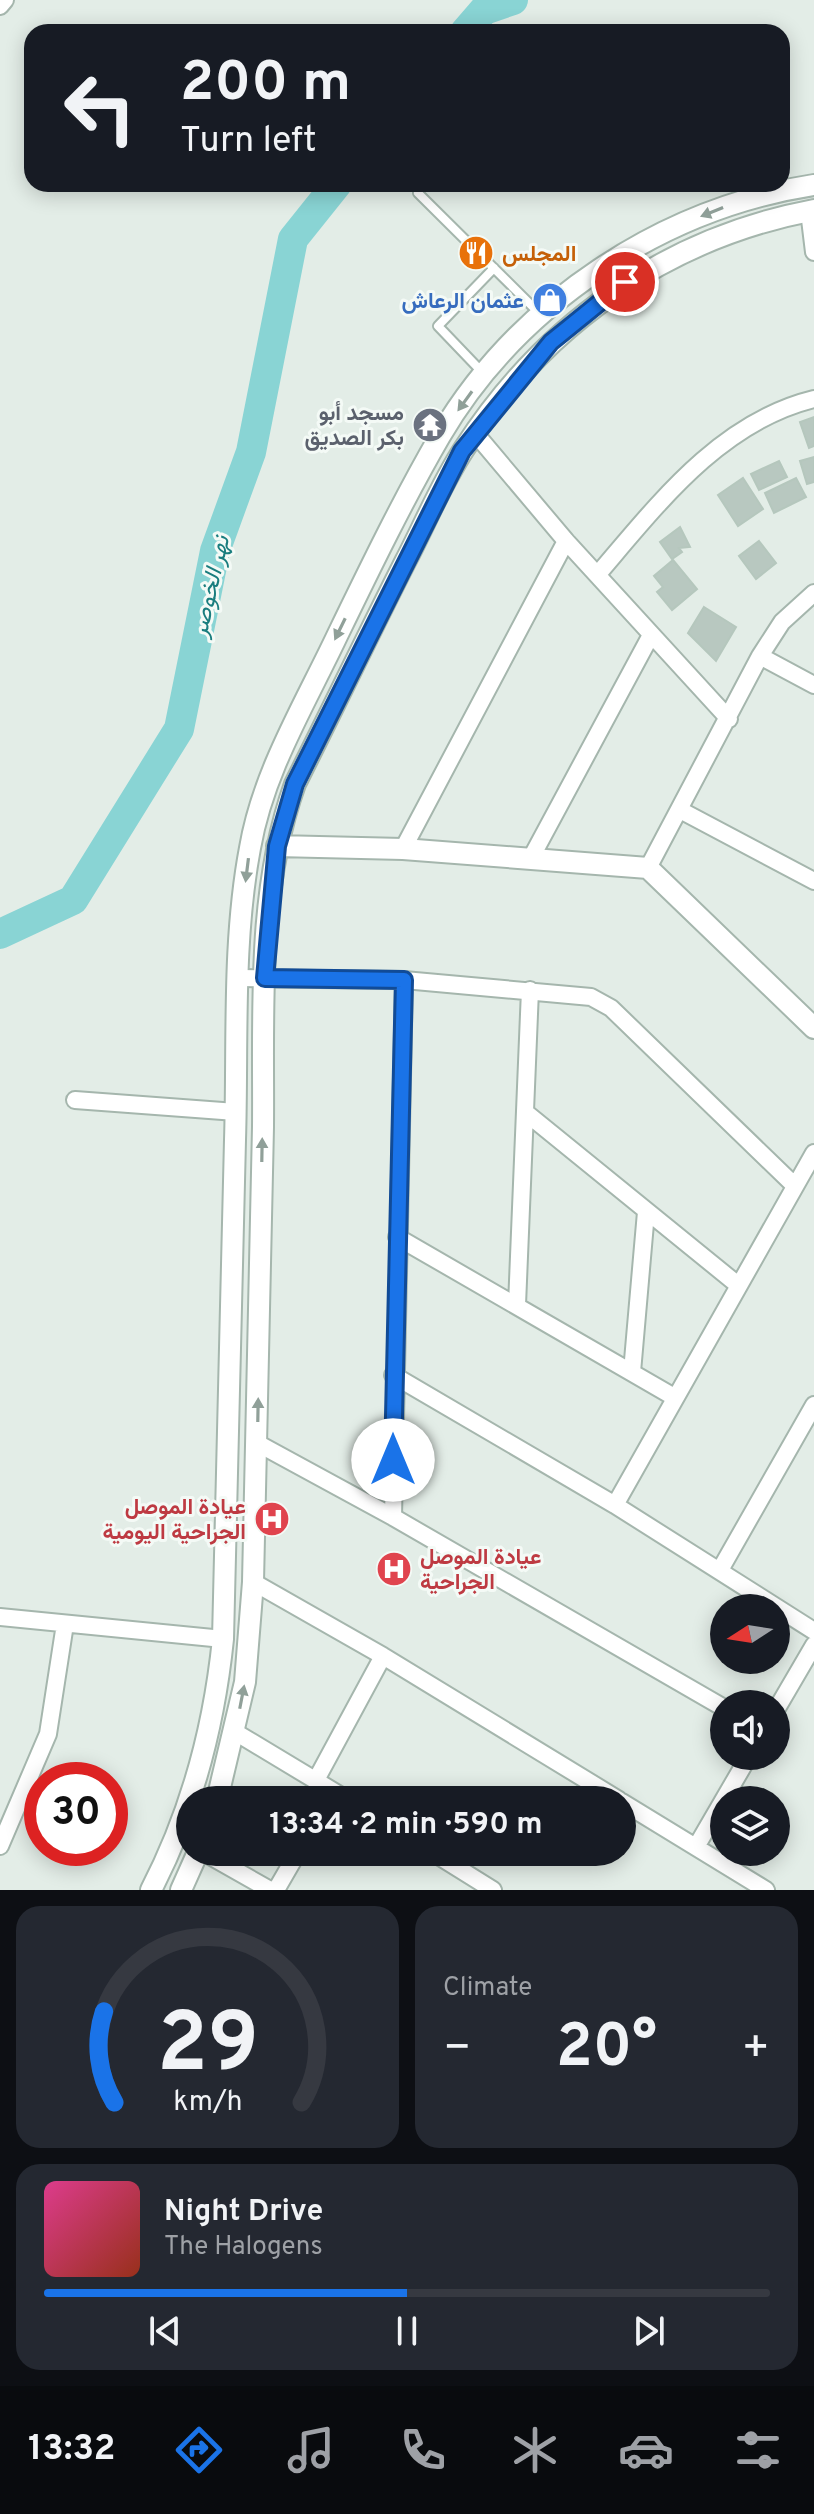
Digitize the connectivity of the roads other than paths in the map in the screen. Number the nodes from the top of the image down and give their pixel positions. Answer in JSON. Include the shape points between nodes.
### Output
{"nodes":[{"id":1,"x":5,"y":0,"type":"edge"},
{"id":2,"x":0,"y":6,"type":"edge"},
{"id":3,"x":814,"y":185,"type":"edge"},
{"id":4,"x":790,"y":191,"type":"edge"},
{"id":5,"x":785,"y":192,"type":"edge"},
{"id":6,"x":418,"y":193,"type":"dead end"},
{"id":7,"x":811,"y":211,"type":"edge"},
{"id":8,"x":814,"y":252,"type":"edge"},
{"id":9,"x":494,"y":268,"type":"junction"},
{"id":10,"x":543,"y":316,"type":"junction"},
{"id":11,"x":484,"y":374,"type":"junction"},
{"id":12,"x":814,"y":399,"type":"edge"},
{"id":13,"x":475,"y":433,"type":"junction"},
{"id":14,"x":566,"y":541,"type":"junction"},
{"id":15,"x":598,"y":574,"type":"junction"},
{"id":16,"x":363,"y":582,"type":"junction"},
{"id":17,"x":814,"y":593,"type":"edge"},
{"id":18,"x":389,"y":595,"type":"junction"},
{"id":19,"x":651,"y":635,"type":"junction"},
{"id":20,"x":760,"y":656,"type":"junction"},
{"id":21,"x":814,"y":685,"type":"edge"},
{"id":22,"x":729,"y":719,"type":"junction"},
{"id":23,"x":680,"y":810,"type":"junction"},
{"id":24,"x":277,"y":846,"type":"junction"},
{"id":25,"x":403,"y":849,"type":"junction"},
{"id":26,"x":531,"y":858,"type":"junction"},
{"id":27,"x":648,"y":868,"type":"junction"},
{"id":28,"x":814,"y":881,"type":"edge"},
{"id":29,"x":239,"y":978,"type":"junction"},
{"id":30,"x":265,"y":978,"type":"junction"},
{"id":31,"x":404,"y":980,"type":"junction"},
{"id":32,"x":530,"y":990,"type":"junction"},
{"id":33,"x":814,"y":1028,"type":"edge"},
{"id":34,"x":75,"y":1100,"type":"dead end"},
{"id":35,"x":236,"y":1112,"type":"junction"},
{"id":36,"x":525,"y":1112,"type":"junction"},
{"id":37,"x":814,"y":1153,"type":"edge"},
{"id":38,"x":795,"y":1186,"type":"junction"},
{"id":39,"x":646,"y":1212,"type":"junction"},
{"id":40,"x":397,"y":1237,"type":"junction"},
{"id":41,"x":738,"y":1285,"type":"junction"},
{"id":42,"x":517,"y":1305,"type":"junction"},
{"id":43,"x":632,"y":1372,"type":"junction"},
{"id":44,"x":393,"y":1375,"type":"junction"},
{"id":45,"x":674,"y":1397,"type":"junction"},
{"id":46,"x":814,"y":1405,"type":"edge"},
{"id":47,"x":257,"y":1443,"type":"junction"},
{"id":48,"x":615,"y":1505,"type":"junction"},
{"id":49,"x":393,"y":1517,"type":"junction"},
{"id":50,"x":720,"y":1570,"type":"junction"},
{"id":51,"x":253,"y":1582,"type":"junction"},
{"id":52,"x":0,"y":1617,"type":"edge"},
{"id":53,"x":65,"y":1624,"type":"junction"},
{"id":54,"x":814,"y":1631,"type":"edge"},
{"id":55,"x":223,"y":1639,"type":"junction"},
{"id":56,"x":814,"y":1645,"type":"edge"},
{"id":57,"x":383,"y":1656,"type":"junction"},
{"id":58,"x":788,"y":1690,"type":"edge"},
{"id":59,"x":710,"y":1700,"type":"edge"},
{"id":60,"x":235,"y":1732,"type":"junction"},
{"id":61,"x":741,"y":1770,"type":"edge"},
{"id":62,"x":316,"y":1780,"type":"junction"},
{"id":63,"x":221,"y":1786,"type":"edge"},
{"id":64,"x":323,"y":1786,"type":"edge"},
{"id":65,"x":595,"y":1786,"type":"edge"},
{"id":66,"x":636,"y":1811,"type":"edge"},
{"id":67,"x":1,"y":1843,"type":"edge"},
{"id":68,"x":696,"y":1847,"type":"junction"},
{"id":69,"x":193,"y":1866,"type":"edge"},
{"id":70,"x":226,"y":1866,"type":"edge"},
{"id":71,"x":290,"y":1866,"type":"edge"},
{"id":72,"x":454,"y":1866,"type":"edge"},
{"id":73,"x":743,"y":1884,"type":"edge"},
{"id":74,"x":490,"y":1889,"type":"edge"},
{"id":75,"x":151,"y":1890,"type":"edge"},
{"id":76,"x":181,"y":1890,"type":"edge"},
{"id":77,"x":270,"y":1890,"type":"edge"},
{"id":78,"x":276,"y":1890,"type":"edge"},
{"id":79,"x":766,"y":1890,"type":"edge"}],
"edges":[{"from":1,"to":2,"type":"street"},
{"from":3,"to":4,"type":"street","one_way":true},
{"from":5,"to":10,"type":"street","one_way":true,"via":[[720,208],[667,231],[579,284]]},
{"from":6,"to":9,"type":"lane"},
{"from":7,"to":8,"type":"street"},
{"from":7,"to":13,"type":"street","via":[[728,232],[625,282],[551,342]]},
{"from":9,"to":10,"type":"lane"},
{"from":9,"to":11,"type":"lane","via":[[438,326]]},
{"from":10,"to":11,"type":"street"},
{"from":11,"to":16,"type":"street","one_way":true,"via":[[442,433]]},
{"from":12,"to":15,"type":"street","via":[[754,424],[714,450],[668,492]]},
{"from":13,"to":14,"type":"street"},
{"from":13,"to":18,"type":"street"},
{"from":14,"to":15,"type":"street"},
{"from":14,"to":25,"type":"street"},
{"from":15,"to":19,"type":"street"},
{"from":16,"to":18,"type":"street"},
{"from":16,"to":29,"type":"street","one_way":true,"via":[[259,805],[246,872]]},
{"from":17,"to":20,"type":"street","via":[[782,622]]},
{"from":18,"to":24,"type":"street","via":[[295,784]]},
{"from":19,"to":22,"type":"street"},
{"from":19,"to":26,"type":"street"},
{"from":20,"to":21,"type":"street"},
{"from":20,"to":22,"type":"street"},
{"from":22,"to":23,"type":"street"},
{"from":23,"to":27,"type":"street"},
{"from":23,"to":28,"type":"street"},
{"from":24,"to":25,"type":"street"},
{"from":24,"to":30,"type":"street"},
{"from":25,"to":26,"type":"street"},
{"from":26,"to":27,"type":"street"},
{"from":27,"to":33,"type":"street"},
{"from":29,"to":30,"type":"street"},
{"from":29,"to":35,"type":"street"},
{"from":30,"to":31,"type":"street"},
{"from":47,"to":30,"type":"street","one_way":true},
{"from":31,"to":32,"type":"street"},
{"from":31,"to":40,"type":"street"},
{"from":32,"to":36,"type":"street"},
{"from":32,"to":38,"type":"street","via":[[591,997],[611,1008]]},
{"from":34,"to":35,"type":"street"},
{"from":35,"to":55,"type":"street"},
{"from":36,"to":39,"type":"street"},
{"from":36,"to":42,"type":"street"},
{"from":37,"to":38,"type":"street"},
{"from":38,"to":41,"type":"street"},
{"from":39,"to":41,"type":"street"},
{"from":39,"to":43,"type":"street"},
{"from":40,"to":42,"type":"street"},
{"from":40,"to":44,"type":"street"},
{"from":41,"to":45,"type":"street"},
{"from":42,"to":43,"type":"street"},
{"from":43,"to":45,"type":"street"},
{"from":44,"to":48,"type":"street"},
{"from":44,"to":49,"type":"street"},
{"from":45,"to":48,"type":"street"},
{"from":46,"to":50,"type":"street"},
{"from":47,"to":49,"type":"street"},
{"from":47,"to":51,"type":"street"},
{"from":48,"to":50,"type":"street"},
{"from":49,"to":59,"type":"street"},
{"from":50,"to":54,"type":"street"},
{"from":51,"to":57,"type":"street"},
{"from":60,"to":51,"type":"street","one_way":true},
{"from":52,"to":53,"type":"street"},
{"from":53,"to":55,"type":"street"},
{"from":53,"to":67,"type":"street","via":[[48,1734]]},
{"from":55,"to":75,"type":"street","via":[[194,1788]]},
{"from":56,"to":58,"type":"street"},
{"from":57,"to":62,"type":"street"},
{"from":57,"to":65,"type":"street"},
{"from":60,"to":62,"type":"street"},
{"from":60,"to":63,"type":"street"},
{"from":61,"to":68,"type":"street"},
{"from":62,"to":64,"type":"street"},
{"from":66,"to":68,"type":"street"},
{"from":68,"to":73,"type":"street"},
{"from":69,"to":76,"type":"street"},
{"from":70,"to":77,"type":"street"},
{"from":71,"to":78,"type":"street"},
{"from":72,"to":74,"type":"street"},
{"from":73,"to":79,"type":"street"}]}
